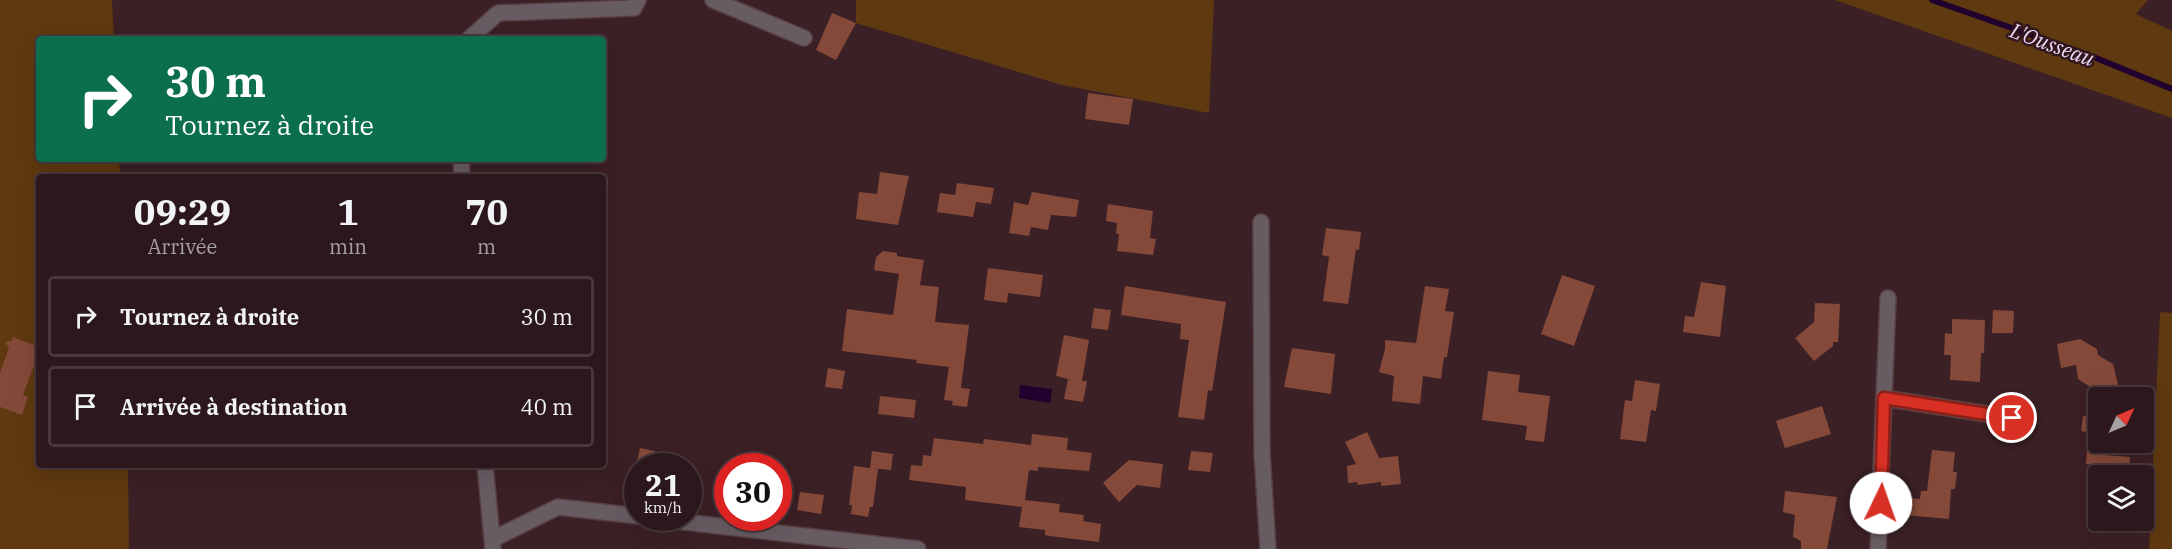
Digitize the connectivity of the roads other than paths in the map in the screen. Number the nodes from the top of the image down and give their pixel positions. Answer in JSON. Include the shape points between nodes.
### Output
{"nodes":[{"id":1,"x":638,"y":0,"type":"edge"},
{"id":2,"x":713,"y":0,"type":"edge"},
{"id":3,"x":472,"y":36,"type":"edge"},
{"id":4,"x":804,"y":38,"type":"dead end"},
{"id":5,"x":1261,"y":222,"type":"dead end"},
{"id":6,"x":1888,"y":298,"type":"dead end"},
{"id":7,"x":1884,"y":398,"type":"junction"},
{"id":8,"x":2012,"y":418,"type":"dead end"},
{"id":9,"x":485,"y":468,"type":"edge"},
{"id":10,"x":624,"y":514,"type":"edge"},
{"id":11,"x":702,"y":524,"type":"edge"},
{"id":12,"x":493,"y":544,"type":"edge"},
{"id":13,"x":918,"y":549,"type":"edge"},
{"id":14,"x":1268,"y":549,"type":"edge"},
{"id":15,"x":1878,"y":549,"type":"edge"}],
"edges":[{"from":1,"to":3,"type":"street","via":[[634,8],[498,13]]},
{"from":2,"to":4,"type":"street"},
{"from":5,"to":14,"type":"street","via":[[1262,453]]},
{"from":6,"to":7,"type":"street"},
{"from":7,"to":8,"type":"street"},
{"from":7,"to":15,"type":"street"},
{"from":9,"to":12,"type":"street"},
{"from":10,"to":12,"type":"street","via":[[558,507]]},
{"from":11,"to":13,"type":"street"}]}
